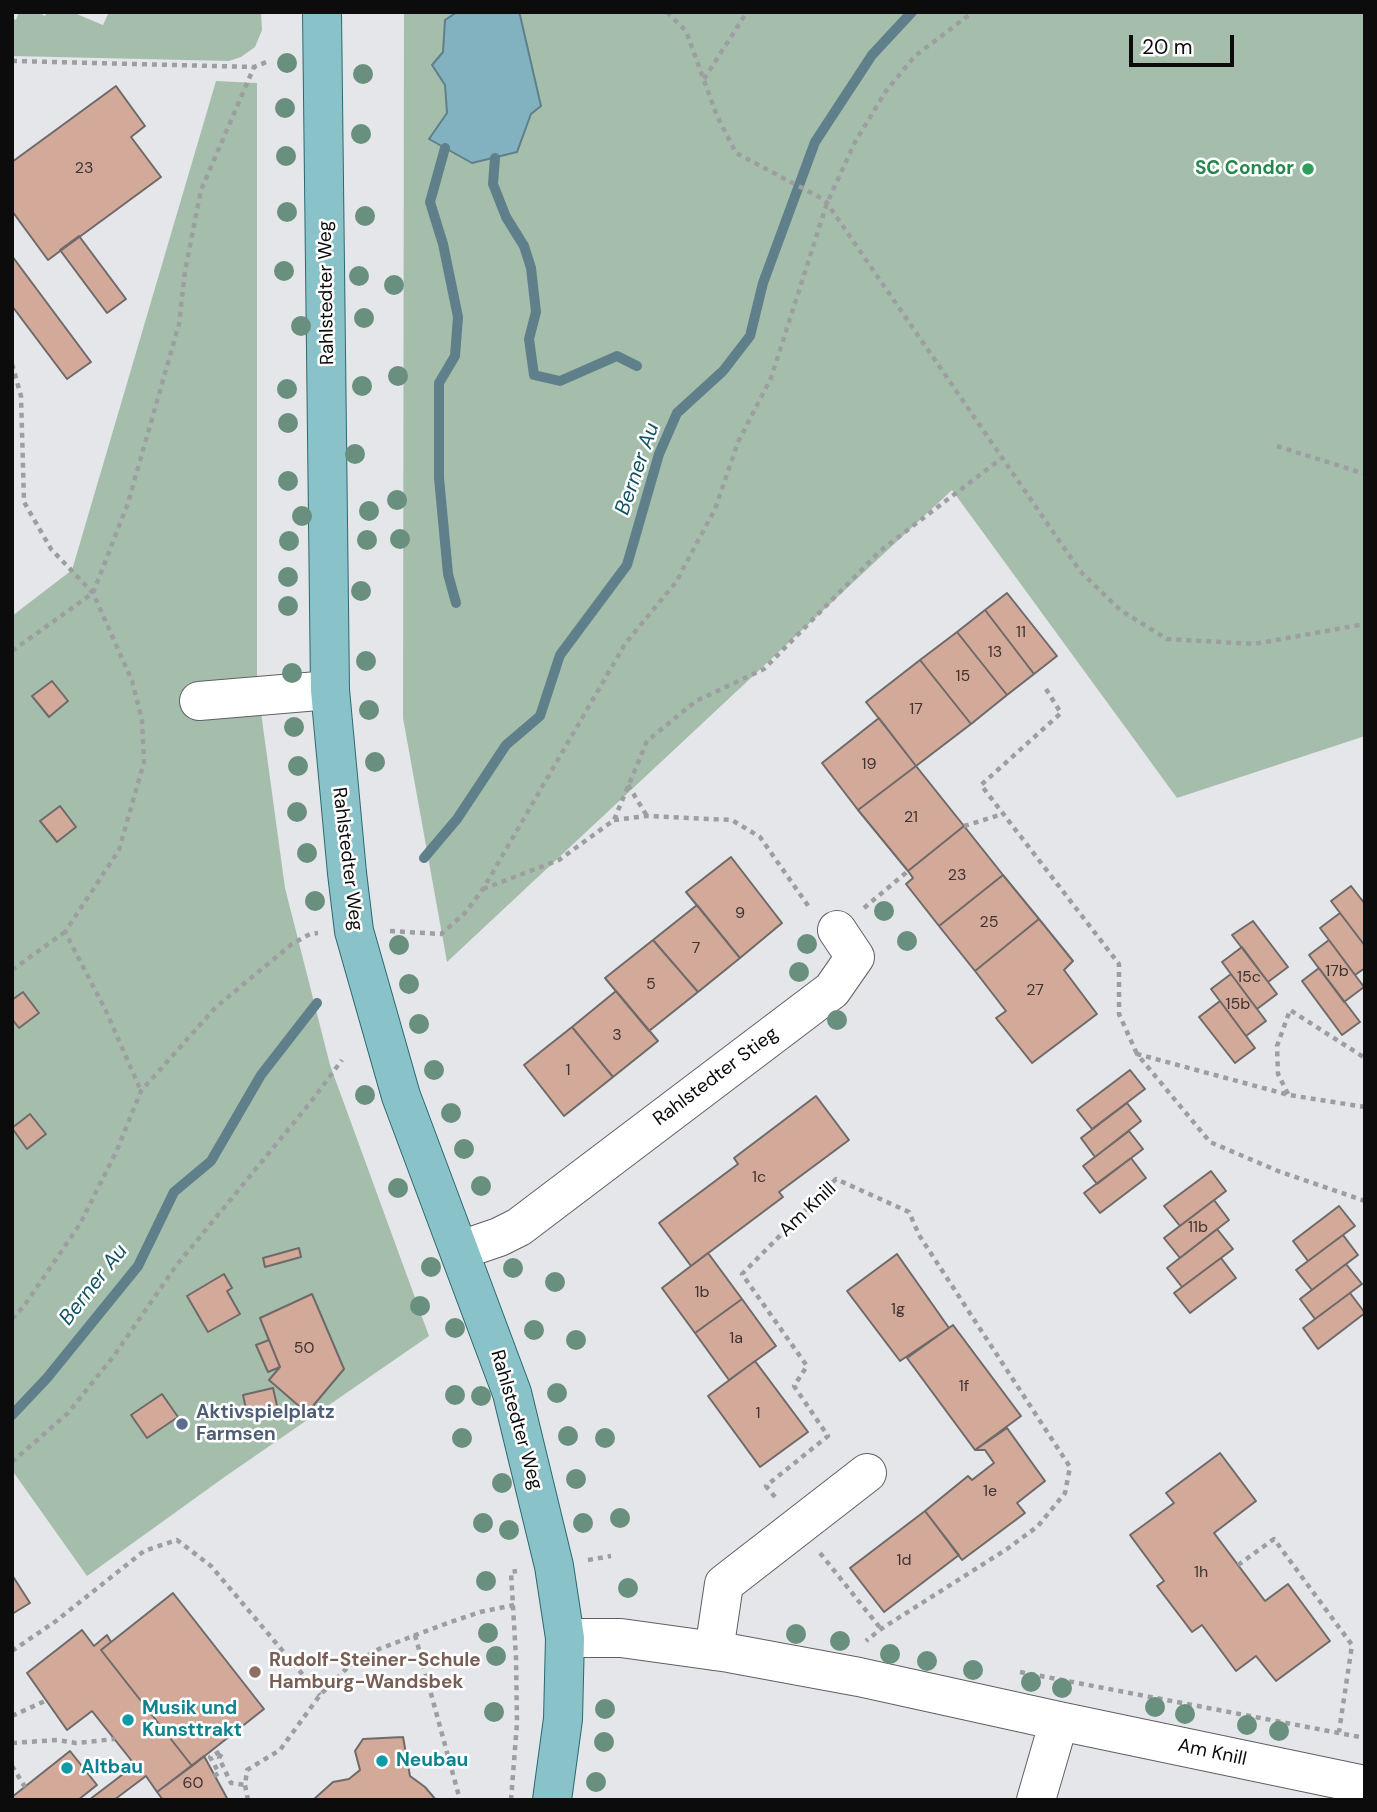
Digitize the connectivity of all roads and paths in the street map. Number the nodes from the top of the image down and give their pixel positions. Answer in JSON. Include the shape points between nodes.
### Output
{"nodes":[{"id":1,"x":322,"y":12,"type":"edge"},
{"id":2,"x":667,"y":12,"type":"edge"},
{"id":3,"x":747,"y":12,"type":"edge"},
{"id":4,"x":973,"y":12,"type":"edge"},
{"id":5,"x":12,"y":61,"type":"edge"},
{"id":6,"x":270,"y":61,"type":"dead end"},
{"id":7,"x":254,"y":67,"type":"junction"},
{"id":8,"x":703,"y":80,"type":"junction"},
{"id":9,"x":825,"y":201,"type":"junction"},
{"id":10,"x":12,"y":364,"type":"edge"},
{"id":11,"x":1277,"y":446,"type":"dead end"},
{"id":12,"x":1002,"y":458,"type":"junction"},
{"id":13,"x":1365,"y":474,"type":"edge"},
{"id":14,"x":93,"y":593,"type":"junction"},
{"id":15,"x":1365,"y":624,"type":"edge"},
{"id":16,"x":12,"y":651,"type":"edge"},
{"id":17,"x":330,"y":690,"type":"junction"},
{"id":18,"x":1046,"y":690,"type":"dead end"},
{"id":19,"x":199,"y":701,"type":"dead end"},
{"id":20,"x":628,"y":785,"type":"junction"},
{"id":21,"x":1003,"y":814,"type":"junction"},
{"id":22,"x":647,"y":816,"type":"junction"},
{"id":23,"x":614,"y":820,"type":"junction"},
{"id":24,"x":964,"y":826,"type":"dead end"},
{"id":25,"x":908,"y":871,"type":"dead end"},
{"id":26,"x":483,"y":889,"type":"junction"},
{"id":27,"x":838,"y":930,"type":"junction"},
{"id":28,"x":354,"y":931,"type":"junction"},
{"id":29,"x":65,"y":932,"type":"junction"},
{"id":30,"x":12,"y":971,"type":"edge"},
{"id":31,"x":1137,"y":1054,"type":"junction"},
{"id":32,"x":1365,"y":1058,"type":"edge"},
{"id":33,"x":342,"y":1060,"type":"dead end"},
{"id":34,"x":141,"y":1091,"type":"junction"},
{"id":35,"x":1289,"y":1095,"type":"junction"},
{"id":36,"x":1365,"y":1107,"type":"edge"},
{"id":37,"x":1365,"y":1201,"type":"edge"},
{"id":38,"x":461,"y":1250,"type":"junction"},
{"id":39,"x":12,"y":1319,"type":"edge"},
{"id":40,"x":12,"y":1462,"type":"edge"},
{"id":41,"x":867,"y":1473,"type":"dead end"},
{"id":42,"x":798,"y":1525,"type":"junction"},
{"id":43,"x":1238,"y":1565,"type":"dead end"},
{"id":44,"x":511,"y":1572,"type":"dead end"},
{"id":45,"x":514,"y":1605,"type":"junction"},
{"id":46,"x":881,"y":1629,"type":"junction"},
{"id":47,"x":415,"y":1635,"type":"junction"},
{"id":48,"x":565,"y":1638,"type":"junction"},
{"id":49,"x":864,"y":1643,"type":"dead end"},
{"id":50,"x":12,"y":1651,"type":"edge"},
{"id":51,"x":714,"y":1651,"type":"junction"},
{"id":52,"x":320,"y":1695,"type":"junction"},
{"id":53,"x":47,"y":1700,"type":"dead end"},
{"id":54,"x":12,"y":1716,"type":"edge"},
{"id":55,"x":1059,"y":1721,"type":"junction"},
{"id":56,"x":1339,"y":1733,"type":"dead end"},
{"id":57,"x":115,"y":1739,"type":"dead end"},
{"id":58,"x":12,"y":1744,"type":"edge"},
{"id":59,"x":12,"y":1766,"type":"edge"},
{"id":60,"x":215,"y":1776,"type":"dead end"},
{"id":61,"x":1365,"y":1784,"type":"edge"},
{"id":62,"x":245,"y":1785,"type":"junction"},
{"id":63,"x":25,"y":1787,"type":"dead end"},
{"id":64,"x":248,"y":1800,"type":"edge"},
{"id":65,"x":460,"y":1800,"type":"edge"},
{"id":66,"x":511,"y":1800,"type":"edge"},
{"id":67,"x":552,"y":1800,"type":"edge"},
{"id":68,"x":1037,"y":1800,"type":"edge"}],
"edges":[{"from":1,"to":17,"type":"main road","name":"Rahlstedter Weg"},
{"from":2,"to":8,"type":"path","via":[[686,31]]},
{"from":3,"to":8,"type":"path"},
{"from":4,"to":9,"type":"path","via":[[915,56],[886,91]]},
{"from":5,"to":7,"type":"path"},
{"from":6,"to":7,"type":"path"},
{"from":7,"to":14,"type":"path","via":[[201,190],[180,324],[128,503]]},
{"from":8,"to":9,"type":"path","via":[[736,153]]},
{"from":9,"to":12,"type":"path"},
{"from":9,"to":26,"type":"path","via":[[771,378],[737,442],[715,509],[676,582],[625,644]]},
{"from":10,"to":14,"type":"path","via":[[21,396],[24,502],[51,549]]},
{"from":11,"to":13,"type":"path"},
{"from":12,"to":15,"type":"path","via":[[1080,571],[1120,610],[1167,639],[1254,644]]},
{"from":12,"to":20,"type":"path","via":[[880,551],[764,669],[696,701],[647,741]]},
{"from":14,"to":16,"type":"path"},
{"from":14,"to":29,"type":"path","via":[[132,681],[142,720],[144,762],[118,850]]},
{"from":17,"to":19,"type":"street"},
{"from":17,"to":28,"type":"main road","name":"Rahlstedter Weg"},
{"from":18,"to":21,"type":"path","via":[[1061,713],[981,785]]},
{"from":20,"to":22,"type":"path"},
{"from":20,"to":23,"type":"path"},
{"from":21,"to":24,"type":"path"},
{"from":21,"to":31,"type":"path","via":[[1119,964],[1119,1014]]},
{"from":22,"to":23,"type":"path"},
{"from":22,"to":27,"type":"path","via":[[733,820],[760,836],[810,910]]},
{"from":23,"to":26,"type":"path","via":[[559,860]]},
{"from":25,"to":27,"type":"path"},
{"from":26,"to":28,"type":"path","via":[[441,934]]},
{"from":27,"to":38,"type":"street","name":"Rahlstedter Stieg","via":[[855,957],[832,990],[519,1227]]},
{"from":28,"to":34,"type":"path","via":[[310,933],[292,944],[216,1007]]},
{"from":28,"to":38,"type":"main road","name":"Rahlstedter Weg","via":[[401,1096]]},
{"from":29,"to":30,"type":"path"},
{"from":29,"to":34,"type":"path"},
{"from":31,"to":35,"type":"path"},
{"from":31,"to":37,"type":"path","via":[[1210,1142]]},
{"from":32,"to":35,"type":"path","via":[[1290,1010],[1277,1046],[1278,1074]]},
{"from":33,"to":40,"type":"path","via":[[176,1266],[68,1413]]},
{"from":34,"to":39,"type":"path","via":[[80,1224]]},
{"from":35,"to":36,"type":"path"},
{"from":38,"to":48,"type":"main road","name":"Rahlstedter Weg","via":[[512,1393],[554,1566]]},
{"from":41,"to":42,"type":"street"},
{"from":42,"to":46,"type":"path","name":"Am Knill"},
{"from":42,"to":46,"type":"path","name":"Am Knill","via":[[766,1486],[828,1436],[794,1386],[807,1366],[742,1274],[836,1179],[909,1212],[919,1235],[1070,1467],[1065,1493],[1038,1526]]},
{"from":42,"to":51,"type":"street","via":[[724,1584]]},
{"from":43,"to":56,"type":"path","via":[[1274,1539],[1352,1645]]},
{"from":44,"to":45,"type":"path"},
{"from":45,"to":47,"type":"path"},
{"from":45,"to":66,"type":"path","via":[[517,1723]]},
{"from":46,"to":49,"type":"path","name":"Am Knill"},
{"from":47,"to":52,"type":"path","via":[[348,1667]]},
{"from":47,"to":65,"type":"path"},
{"from":48,"to":51,"type":"street","name":"Am Knill","via":[[621,1637]]},
{"from":48,"to":67,"type":"main road","name":"Rahlstedter Weg","via":[[563,1719]]},
{"from":50,"to":52,"type":"path","via":[[144,1551],[177,1539],[211,1566]]},
{"from":51,"to":55,"type":"street","name":"Am Knill"},
{"from":52,"to":62,"type":"path","via":[[280,1750],[247,1770]]},
{"from":53,"to":54,"type":"path"},
{"from":55,"to":61,"type":"street","name":"Am Knill"},
{"from":55,"to":68,"type":"street"},
{"from":57,"to":58,"type":"path"},
{"from":59,"to":63,"type":"path"},
{"from":60,"to":62,"type":"path","via":[[219,1773],[210,1757],[221,1751],[219,1758],[231,1783]]},
{"from":62,"to":64,"type":"path"}]}
